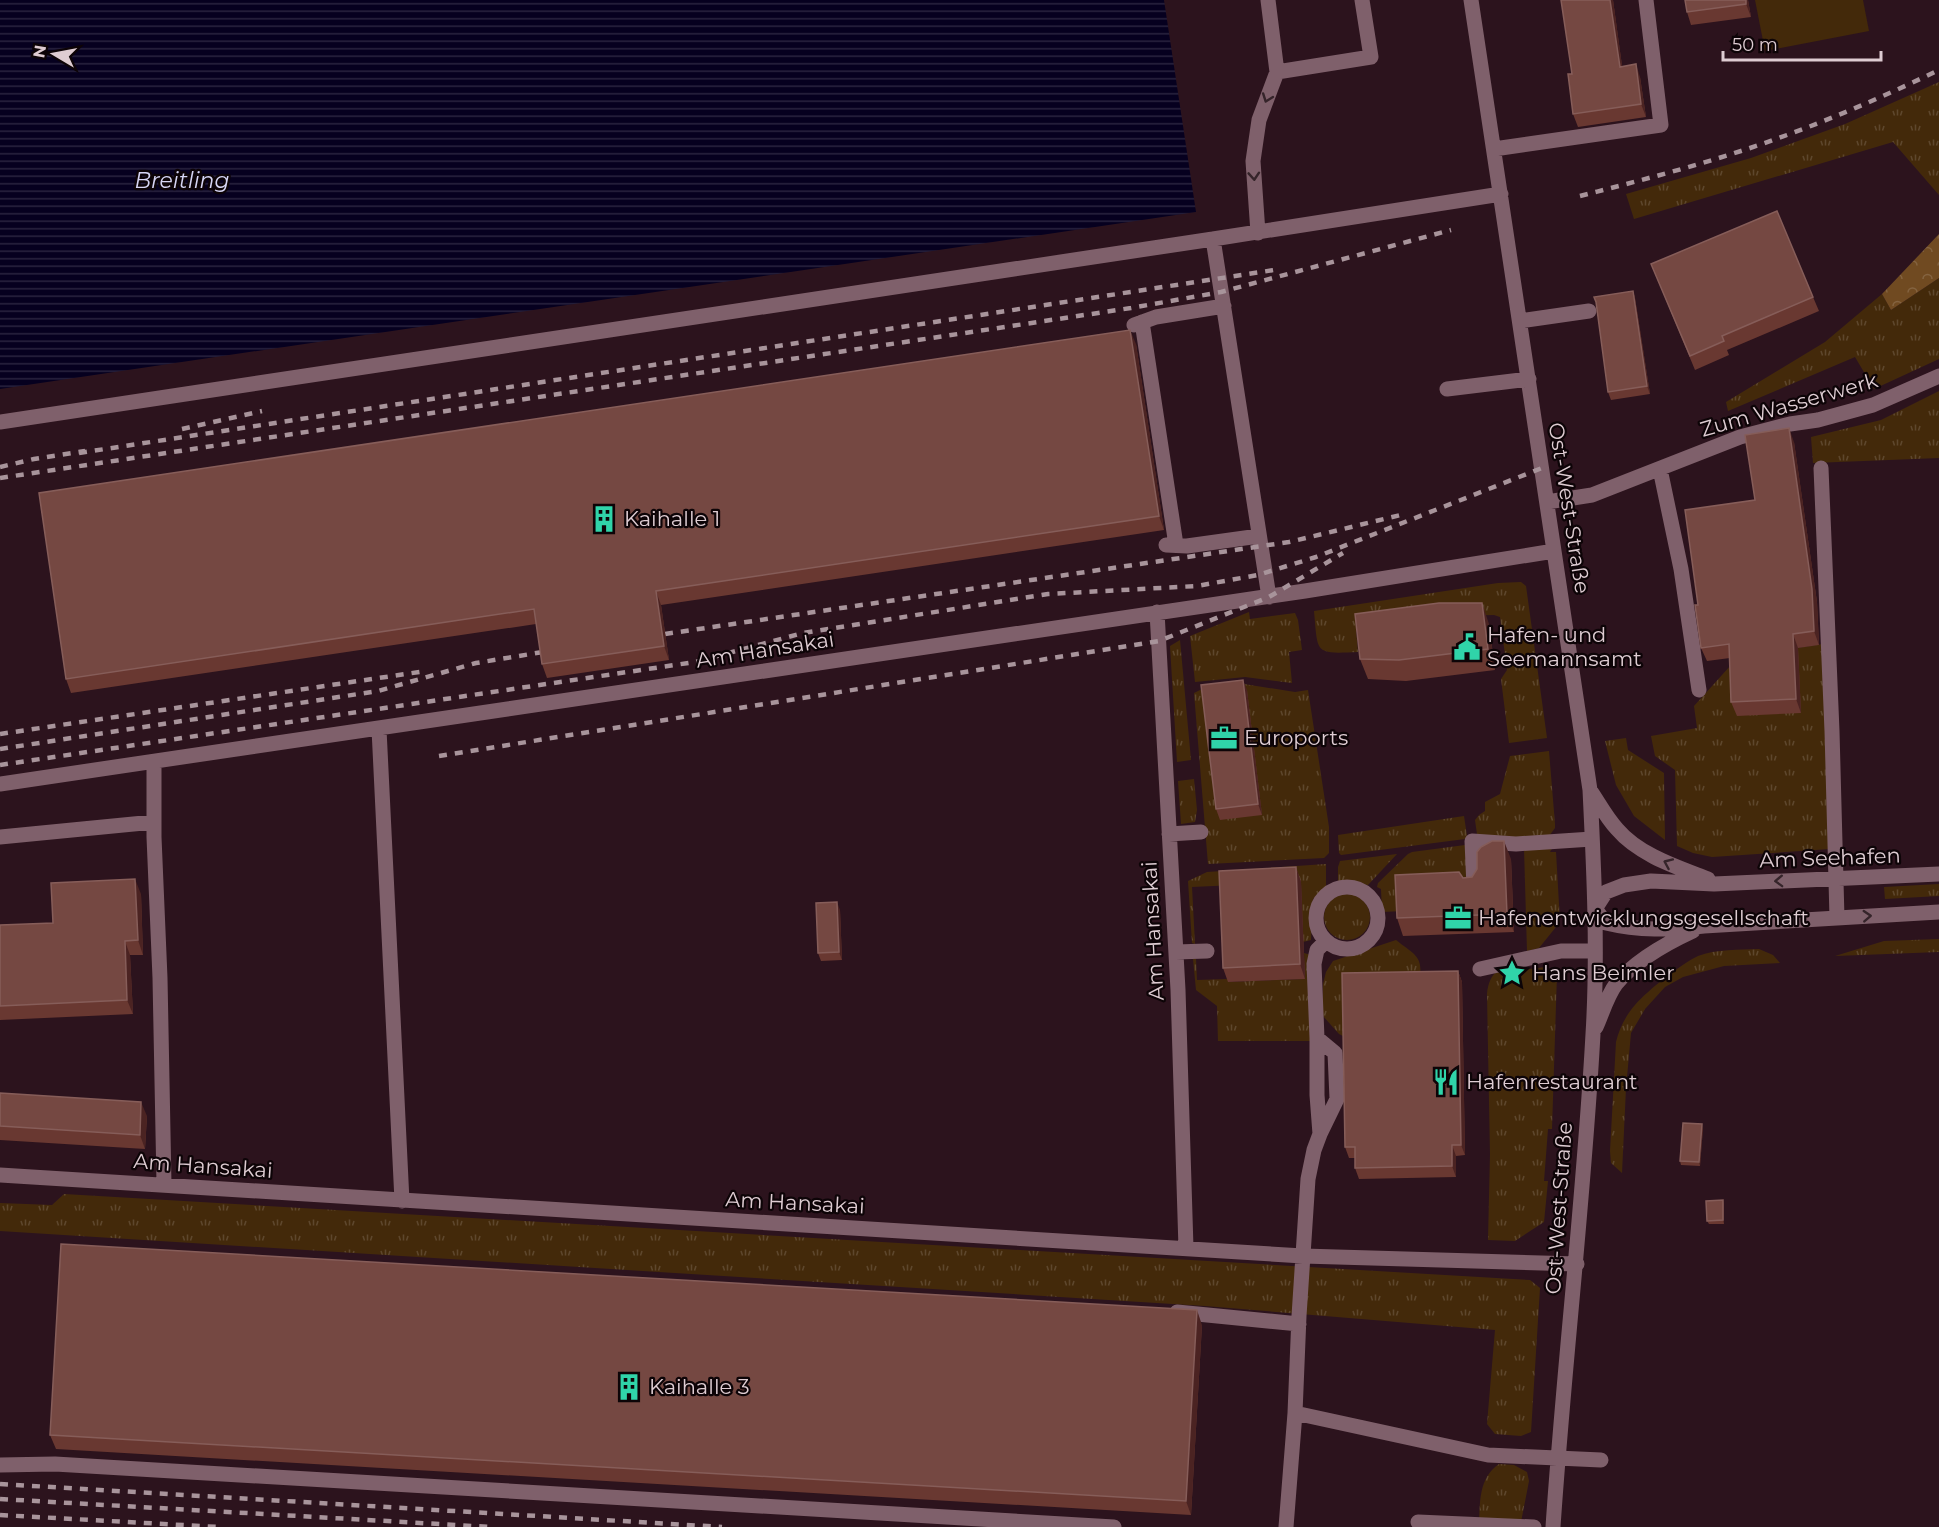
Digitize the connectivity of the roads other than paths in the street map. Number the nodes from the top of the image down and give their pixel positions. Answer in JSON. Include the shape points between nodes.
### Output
{"nodes":[{"id":1,"x":1268,"y":0,"type":"edge"},
{"id":2,"x":1362,"y":0,"type":"edge"},
{"id":3,"x":1472,"y":0,"type":"edge"},
{"id":4,"x":1646,"y":0,"type":"edge"},
{"id":5,"x":1277,"y":72,"type":"junction"},
{"id":6,"x":1494,"y":149,"type":"junction"},
{"id":7,"x":1501,"y":194,"type":"junction"},
{"id":8,"x":1258,"y":232,"type":"junction"},
{"id":9,"x":1213,"y":240,"type":"junction"},
{"id":10,"x":1224,"y":306,"type":"junction"},
{"id":11,"x":1590,"y":311,"type":"dead end"},
{"id":12,"x":1520,"y":321,"type":"junction"},
{"id":13,"x":1939,"y":376,"type":"edge"},
{"id":14,"x":1529,"y":379,"type":"junction"},
{"id":15,"x":1447,"y":389,"type":"dead end"},
{"id":16,"x":0,"y":422,"type":"edge"},
{"id":17,"x":1821,"y":468,"type":"dead end"},
{"id":18,"x":1660,"y":469,"type":"junction"},
{"id":19,"x":1547,"y":502,"type":"junction"},
{"id":20,"x":1259,"y":536,"type":"junction"},
{"id":21,"x":1554,"y":551,"type":"junction"},
{"id":22,"x":1269,"y":597,"type":"junction"},
{"id":23,"x":1157,"y":612,"type":"junction"},
{"id":24,"x":1699,"y":690,"type":"dead end"},
{"id":25,"x":379,"y":729,"type":"junction"},
{"id":26,"x":154,"y":762,"type":"junction"},
{"id":27,"x":0,"y":784,"type":"edge"},
{"id":28,"x":1590,"y":790,"type":"junction"},
{"id":29,"x":154,"y":822,"type":"junction"},
{"id":30,"x":1202,"y":832,"type":"dead end"},
{"id":31,"x":1169,"y":834,"type":"junction"},
{"id":32,"x":0,"y":837,"type":"edge"},
{"id":33,"x":1592,"y":839,"type":"junction"},
{"id":34,"x":1939,"y":874,"type":"edge"},
{"id":35,"x":1836,"y":879,"type":"junction"},
{"id":36,"x":1722,"y":884,"type":"junction"},
{"id":37,"x":1474,"y":887,"type":"edge"},
{"id":38,"x":1595,"y":909,"type":"junction"},
{"id":39,"x":1939,"y":912,"type":"edge"},
{"id":40,"x":1837,"y":918,"type":"junction"},
{"id":41,"x":1704,"y":926,"type":"junction"},
{"id":42,"x":1325,"y":942,"type":"junction"},
{"id":43,"x":1208,"y":951,"type":"dead end"},
{"id":44,"x":1595,"y":951,"type":"junction"},
{"id":45,"x":1176,"y":952,"type":"junction"},
{"id":46,"x":1480,"y":969,"type":"dead end"},
{"id":47,"x":1593,"y":1033,"type":"junction"},
{"id":48,"x":0,"y":1174,"type":"edge"},
{"id":49,"x":164,"y":1184,"type":"junction"},
{"id":50,"x":402,"y":1201,"type":"junction"},
{"id":51,"x":1186,"y":1248,"type":"junction"},
{"id":52,"x":1303,"y":1256,"type":"junction"},
{"id":53,"x":1577,"y":1264,"type":"junction"},
{"id":54,"x":1167,"y":1311,"type":"edge"},
{"id":55,"x":1299,"y":1324,"type":"junction"},
{"id":56,"x":1295,"y":1413,"type":"junction"},
{"id":57,"x":1558,"y":1459,"type":"junction"},
{"id":58,"x":1601,"y":1460,"type":"dead end"},
{"id":59,"x":0,"y":1465,"type":"edge"},
{"id":60,"x":1419,"y":1519,"type":"edge"},
{"id":61,"x":1114,"y":1527,"type":"edge"},
{"id":62,"x":1286,"y":1527,"type":"edge"},
{"id":63,"x":1534,"y":1527,"type":"edge"},
{"id":64,"x":1553,"y":1527,"type":"edge"}],
"edges":[{"from":1,"to":5,"type":"street"},
{"from":2,"to":5,"type":"street","via":[[1371,57]]},
{"from":3,"to":6,"type":"street","name":"Ost-West-Straße"},
{"from":4,"to":6,"type":"street","via":[[1661,124]]},
{"from":5,"to":8,"type":"street","one_way":true,"via":[[1259,120],[1253,161]]},
{"from":6,"to":7,"type":"street","name":"Ost-West-Straße"},
{"from":7,"to":8,"type":"street"},
{"from":7,"to":12,"type":"street","name":"Ost-West-Straße"},
{"from":8,"to":9,"type":"street"},
{"from":9,"to":10,"type":"street"},
{"from":9,"to":16,"type":"street"},
{"from":10,"to":20,"type":"street"},
{"from":10,"to":20,"type":"street","via":[[1138,323],[1171,545]]},
{"from":11,"to":12,"type":"street"},
{"from":12,"to":14,"type":"street","name":"Ost-West-Straße"},
{"from":13,"to":18,"type":"street","name":"Zum Wasserwerk","via":[[1873,405],[1740,437]]},
{"from":14,"to":15,"type":"street"},
{"from":14,"to":19,"type":"street","name":"Ost-West-Straße"},
{"from":17,"to":35,"type":"street"},
{"from":18,"to":19,"type":"street","name":"Zum Wasserwerk","via":[[1592,495]]},
{"from":18,"to":24,"type":"street","via":[[1681,569]]},
{"from":19,"to":21,"type":"street","name":"Ost-West-Straße"},
{"from":20,"to":22,"type":"street"},
{"from":21,"to":22,"type":"street","name":"Am Hansakai"},
{"from":21,"to":28,"type":"street","name":"Ost-West-Straße"},
{"from":22,"to":23,"type":"street","name":"Am Hansakai"},
{"from":23,"to":25,"type":"street","name":"Am Hansakai"},
{"from":23,"to":31,"type":"street","name":"Am Hansakai"},
{"from":25,"to":26,"type":"street","name":"Am Hansakai"},
{"from":25,"to":50,"type":"street"},
{"from":26,"to":27,"type":"street","name":"Am Hansakai"},
{"from":26,"to":29,"type":"street"},
{"from":28,"to":33,"type":"street","name":"Ost-West-Straße"},
{"from":36,"to":28,"type":"street","name":"Am Seehafen","one_way":true,"via":[[1647,853],[1617,830]]},
{"from":29,"to":32,"type":"street"},
{"from":29,"to":49,"type":"street"},
{"from":30,"to":31,"type":"street"},
{"from":31,"to":45,"type":"street","name":"Am Hansakai"},
{"from":33,"to":37,"type":"street","via":[[1472,841]]},
{"from":33,"to":38,"type":"street","name":"Ost-West-Straße"},
{"from":34,"to":35,"type":"street","name":"Am Seehafen"},
{"from":35,"to":36,"type":"street","name":"Am Seehafen","one_way":true},
{"from":35,"to":40,"type":"street"},
{"from":36,"to":38,"type":"street","name":"Am Seehafen","via":[[1651,881],[1624,885],[1606,892]]},
{"from":38,"to":41,"type":"street","via":[[1606,923],[1625,928],[1665,930]]},
{"from":38,"to":44,"type":"street","name":"Ost-West-Straße"},
{"from":40,"to":39,"type":"street","one_way":true},
{"from":40,"to":41,"type":"street"},
{"from":41,"to":47,"type":"street","via":[[1667,943],[1616,985]]},
{"from":42,"to":42,"type":"street","via":[[1316,926],[1321,900],[1335,888],[1347,886],[1367,894],[1378,912],[1378,923],[1369,941],[1352,949]]},
{"from":42,"to":52,"type":"street","via":[[1317,950],[1314,964],[1317,1038],[1335,1053],[1337,1099],[1314,1150]]},
{"from":43,"to":45,"type":"street"},
{"from":44,"to":46,"type":"street","via":[[1561,951]]},
{"from":44,"to":47,"type":"street","name":"Ost-West-Straße"},
{"from":45,"to":51,"type":"street","name":"Am Hansakai"},
{"from":47,"to":53,"type":"street","name":"Ost-West-Straße"},
{"from":48,"to":49,"type":"street","name":"Am Hansakai"},
{"from":49,"to":50,"type":"street","name":"Am Hansakai"},
{"from":50,"to":51,"type":"street","name":"Am Hansakai"},
{"from":51,"to":52,"type":"street","name":"Am Hansakai"},
{"from":52,"to":53,"type":"street","name":"Am Hansakai"},
{"from":52,"to":55,"type":"street"},
{"from":53,"to":57,"type":"street","name":"Ost-West-Straße"},
{"from":54,"to":55,"type":"street"},
{"from":55,"to":56,"type":"street"},
{"from":56,"to":57,"type":"street","via":[[1488,1455]]},
{"from":56,"to":62,"type":"street"},
{"from":57,"to":58,"type":"street"},
{"from":57,"to":64,"type":"street","name":"Ost-West-Straße"},
{"from":59,"to":61,"type":"street","via":[[55,1464]]},
{"from":60,"to":63,"type":"street"}]}
